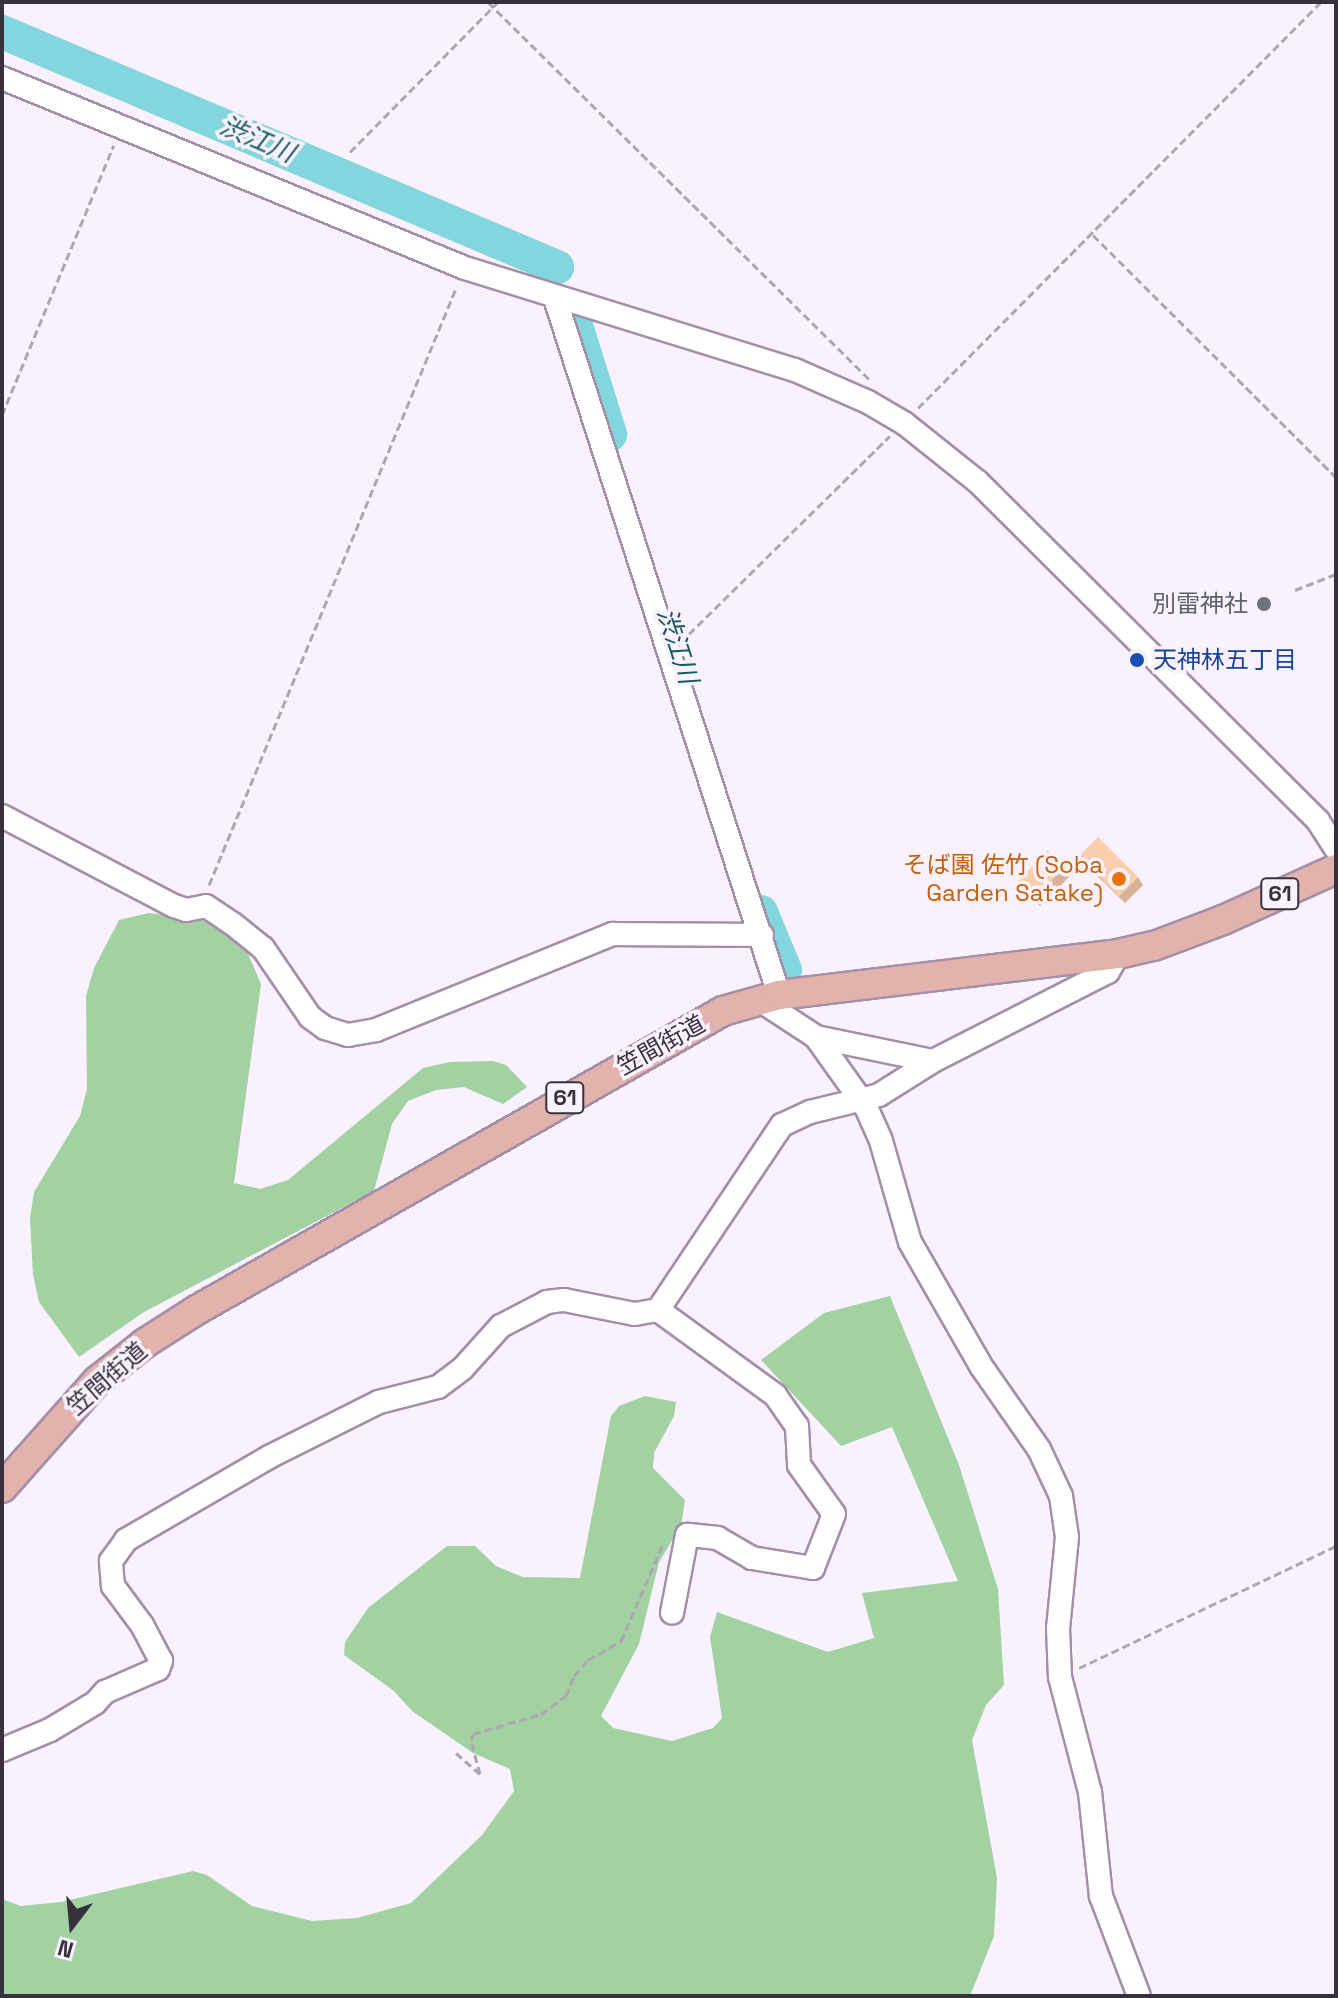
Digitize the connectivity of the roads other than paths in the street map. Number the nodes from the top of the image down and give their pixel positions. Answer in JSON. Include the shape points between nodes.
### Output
{"nodes":[{"id":1,"x":2,"y":78,"type":"edge"},
{"id":2,"x":555,"y":298,"type":"junction"},
{"id":3,"x":2,"y":816,"type":"edge"},
{"id":4,"x":1336,"y":849,"type":"edge"},
{"id":5,"x":1336,"y":869,"type":"edge"},
{"id":6,"x":762,"y":935,"type":"junction"},
{"id":7,"x":1118,"y":954,"type":"junction"},
{"id":8,"x":768,"y":997,"type":"junction"},
{"id":9,"x":816,"y":1037,"type":"junction"},
{"id":10,"x":933,"y":1061,"type":"junction"},
{"id":11,"x":860,"y":1097,"type":"junction"},
{"id":12,"x":658,"y":1310,"type":"junction"},
{"id":13,"x":2,"y":1488,"type":"edge"},
{"id":14,"x":672,"y":1613,"type":"dead end"},
{"id":15,"x":2,"y":1750,"type":"edge"},
{"id":16,"x":1139,"y":1996,"type":"edge"}],
"edges":[{"from":1,"to":2,"type":"street","via":[[465,268]]},
{"from":2,"to":4,"type":"street","via":[[795,370],[904,423],[978,482],[1318,821]]},
{"from":2,"to":6,"type":"street"},
{"from":3,"to":6,"type":"street","via":[[174,906],[186,910],[201,905],[233,924],[263,948],[310,1017],[348,1035],[376,1030],[613,934]]},
{"from":5,"to":7,"type":"main road","name":"笠間街道","number":"61","via":[[1185,937]]},
{"from":6,"to":8,"type":"street"},
{"from":7,"to":8,"type":"main road","name":"笠間街道","number":"61"},
{"from":7,"to":10,"type":"street","via":[[1108,972]]},
{"from":8,"to":9,"type":"street"},
{"from":8,"to":13,"type":"main road","name":"笠間街道","number":"61","via":[[723,1011],[669,1039],[182,1319],[97,1381]]},
{"from":9,"to":10,"type":"street"},
{"from":9,"to":11,"type":"street"},
{"from":10,"to":11,"type":"street","via":[[879,1095]]},
{"from":11,"to":12,"type":"street","via":[[782,1125]]},
{"from":11,"to":16,"type":"street","via":[[881,1141],[910,1242],[981,1366],[1039,1449],[1061,1496],[1067,1537],[1058,1628],[1060,1677],[1090,1792],[1101,1896]]},
{"from":12,"to":14,"type":"street","via":[[775,1395],[797,1426],[799,1465],[834,1514],[813,1568],[743,1556],[705,1534],[683,1537]]},
{"from":12,"to":15,"type":"street","via":[[635,1314],[564,1300],[547,1302],[501,1326],[438,1387],[379,1402],[269,1457],[126,1540],[111,1561],[113,1586],[142,1625],[161,1661],[158,1669],[105,1692],[50,1730]]}]}
